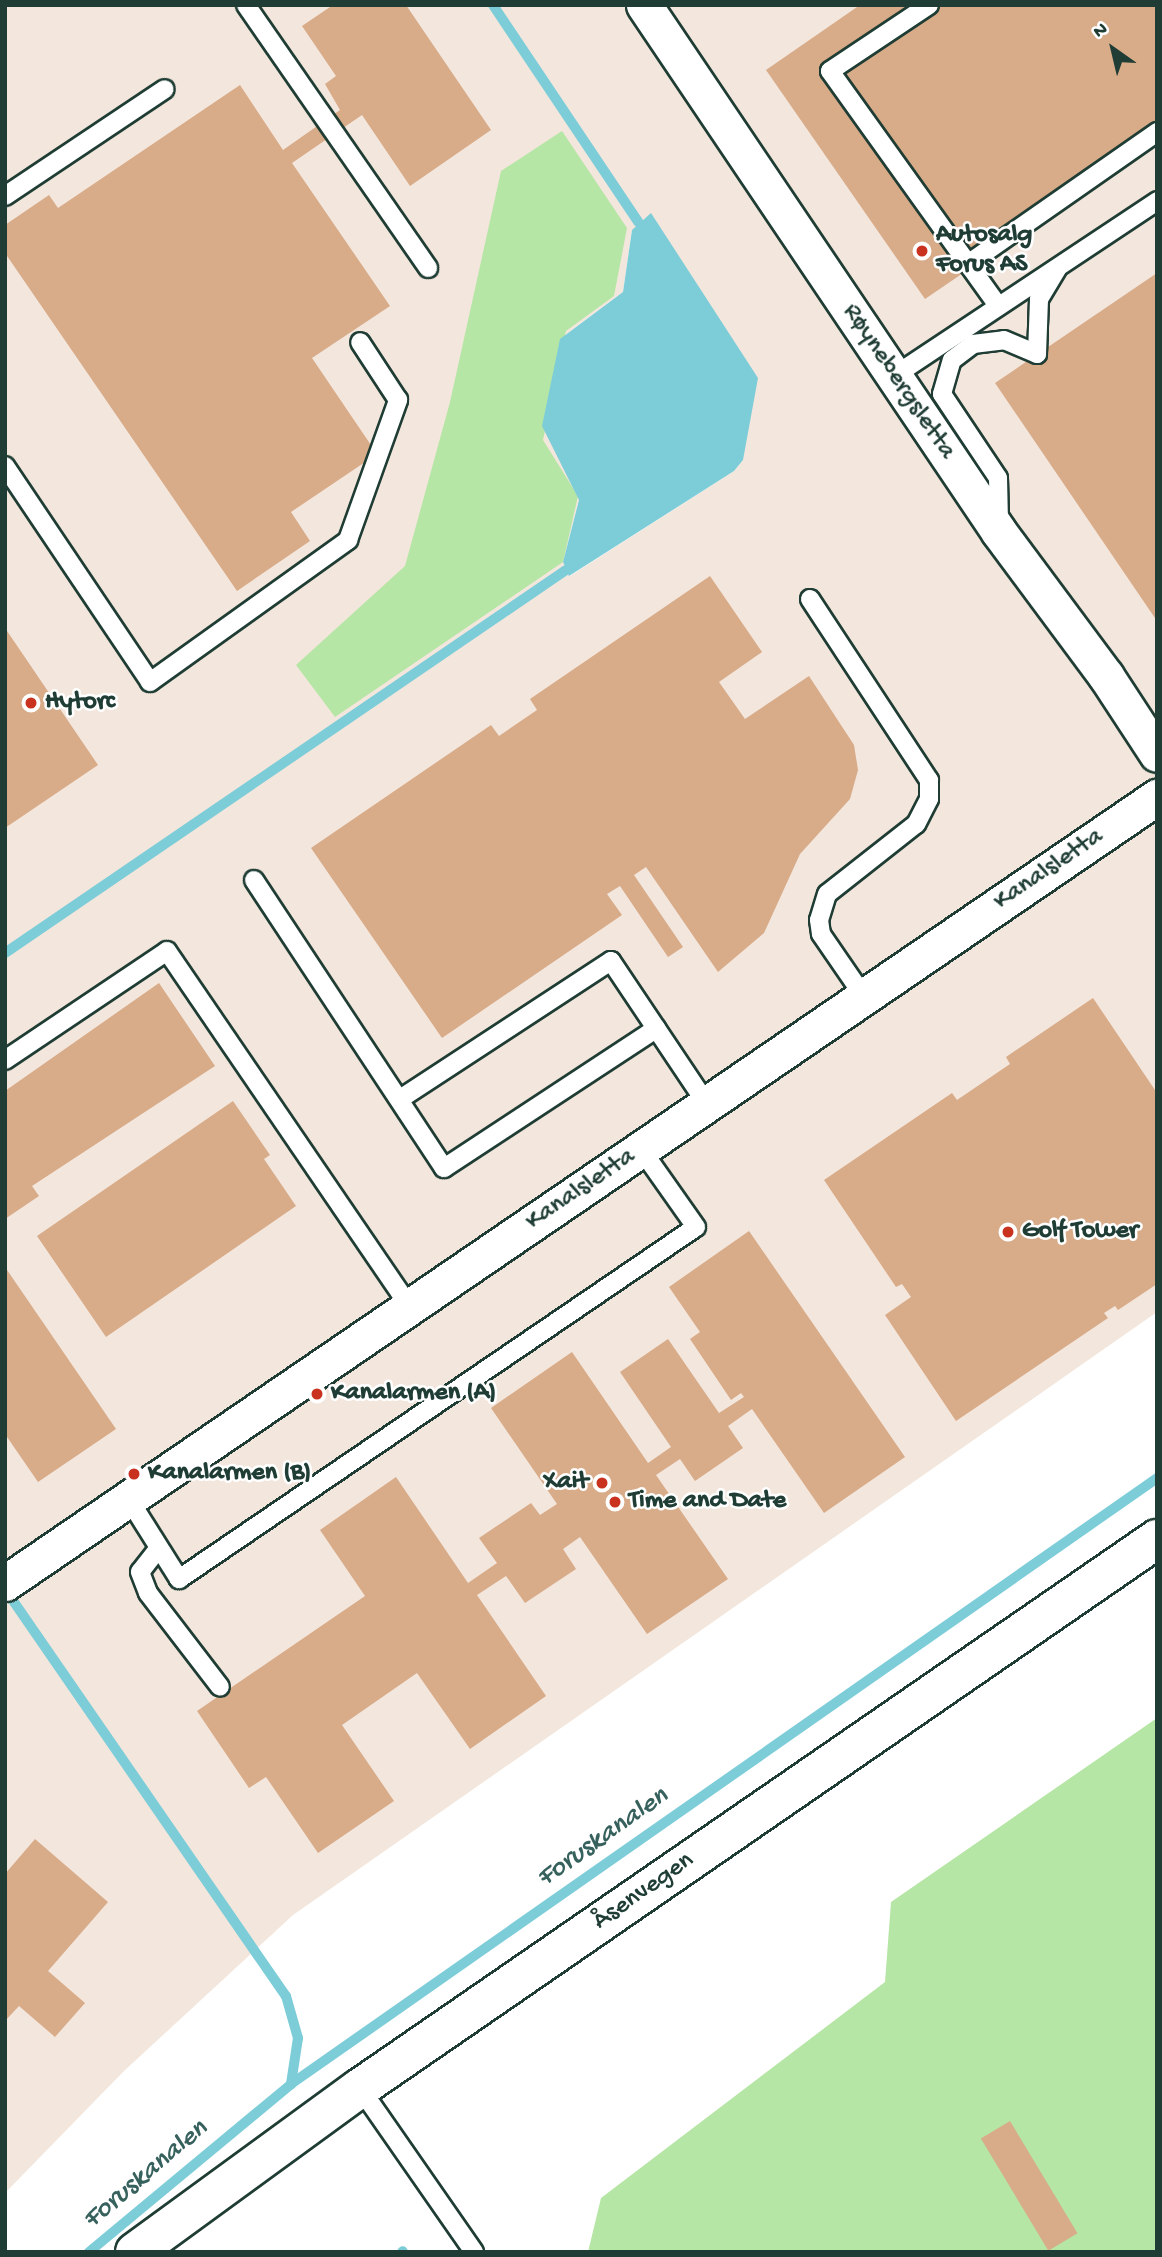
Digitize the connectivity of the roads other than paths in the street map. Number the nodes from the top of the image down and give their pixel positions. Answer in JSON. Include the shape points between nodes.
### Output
{"nodes":[{"id":1,"x":246,"y":5,"type":"edge"},
{"id":2,"x":644,"y":5,"type":"edge"},
{"id":3,"x":929,"y":5,"type":"edge"},
{"id":4,"x":165,"y":89,"type":"dead end"},
{"id":5,"x":1157,"y":132,"type":"edge"},
{"id":6,"x":5,"y":195,"type":"edge"},
{"id":7,"x":1157,"y":201,"type":"edge"},
{"id":8,"x":968,"y":264,"type":"junction"},
{"id":9,"x":428,"y":268,"type":"dead end"},
{"id":10,"x":1056,"y":269,"type":"junction"},
{"id":11,"x":998,"y":306,"type":"junction"},
{"id":12,"x":360,"y":342,"type":"dead end"},
{"id":13,"x":894,"y":376,"type":"junction"},
{"id":14,"x":5,"y":466,"type":"edge"},
{"id":15,"x":999,"y":532,"type":"junction"},
{"id":16,"x":810,"y":599,"type":"dead end"},
{"id":17,"x":1157,"y":754,"type":"edge"},
{"id":18,"x":1157,"y":797,"type":"edge"},
{"id":19,"x":254,"y":880,"type":"dead end"},
{"id":20,"x":863,"y":995,"type":"junction"},
{"id":21,"x":656,"y":1029,"type":"junction"},
{"id":22,"x":5,"y":1060,"type":"edge"},
{"id":23,"x":400,"y":1099,"type":"junction"},
{"id":24,"x":706,"y":1102,"type":"junction"},
{"id":25,"x":641,"y":1149,"type":"junction"},
{"id":26,"x":410,"y":1307,"type":"junction"},
{"id":27,"x":128,"y":1498,"type":"junction"},
{"id":28,"x":1157,"y":1539,"type":"edge"},
{"id":29,"x":158,"y":1549,"type":"junction"},
{"id":30,"x":5,"y":1583,"type":"edge"},
{"id":31,"x":220,"y":1687,"type":"dead end"},
{"id":32,"x":360,"y":2088,"type":"junction"},
{"id":33,"x":135,"y":2252,"type":"edge"},
{"id":34,"x":474,"y":2252,"type":"edge"}],
"edges":[{"from":1,"to":9,"type":"lane"},
{"from":2,"to":13,"type":"street","name":"Røynebergsletta"},
{"from":3,"to":8,"type":"lane","via":[[830,71]]},
{"from":4,"to":6,"type":"lane"},
{"from":5,"to":8,"type":"lane"},
{"from":7,"to":10,"type":"lane"},
{"from":8,"to":11,"type":"lane"},
{"from":10,"to":11,"type":"lane"},
{"from":10,"to":15,"type":"lane","via":[[1039,299],[1037,354],[1004,340],[973,344],[952,360],[942,394],[998,478]]},
{"from":11,"to":13,"type":"lane"},
{"from":12,"to":14,"type":"lane","via":[[398,400],[348,541],[150,682]]},
{"from":13,"to":15,"type":"street","name":"Røynebergsletta"},
{"from":15,"to":17,"type":"street","name":"Røynebergsletta","via":[[1106,676]]},
{"from":16,"to":20,"type":"lane","via":[[929,780],[929,799],[916,824],[827,894],[821,934]]},
{"from":18,"to":20,"type":"street","name":"Kanalsletta"},
{"from":19,"to":23,"type":"lane"},
{"from":20,"to":24,"type":"street","name":"Kanalsletta"},
{"from":21,"to":23,"type":"lane","via":[[611,961]]},
{"from":21,"to":23,"type":"lane","via":[[444,1168]]},
{"from":21,"to":24,"type":"lane"},
{"from":22,"to":26,"type":"lane","via":[[167,951]]},
{"from":24,"to":25,"type":"street","name":"Kanalsletta"},
{"from":25,"to":26,"type":"street","name":"Kanalsletta"},
{"from":25,"to":29,"type":"lane","via":[[696,1227],[179,1579]]},
{"from":26,"to":27,"type":"street","name":"Kanalsletta"},
{"from":27,"to":29,"type":"lane"},
{"from":27,"to":30,"type":"street","name":"Kanalsletta"},
{"from":28,"to":32,"type":"street","name":"Åsenvegen"},
{"from":29,"to":31,"type":"lane","via":[[140,1572],[148,1593]]},
{"from":32,"to":33,"type":"street","name":"Åsenvegen"},
{"from":32,"to":34,"type":"lane"}]}
